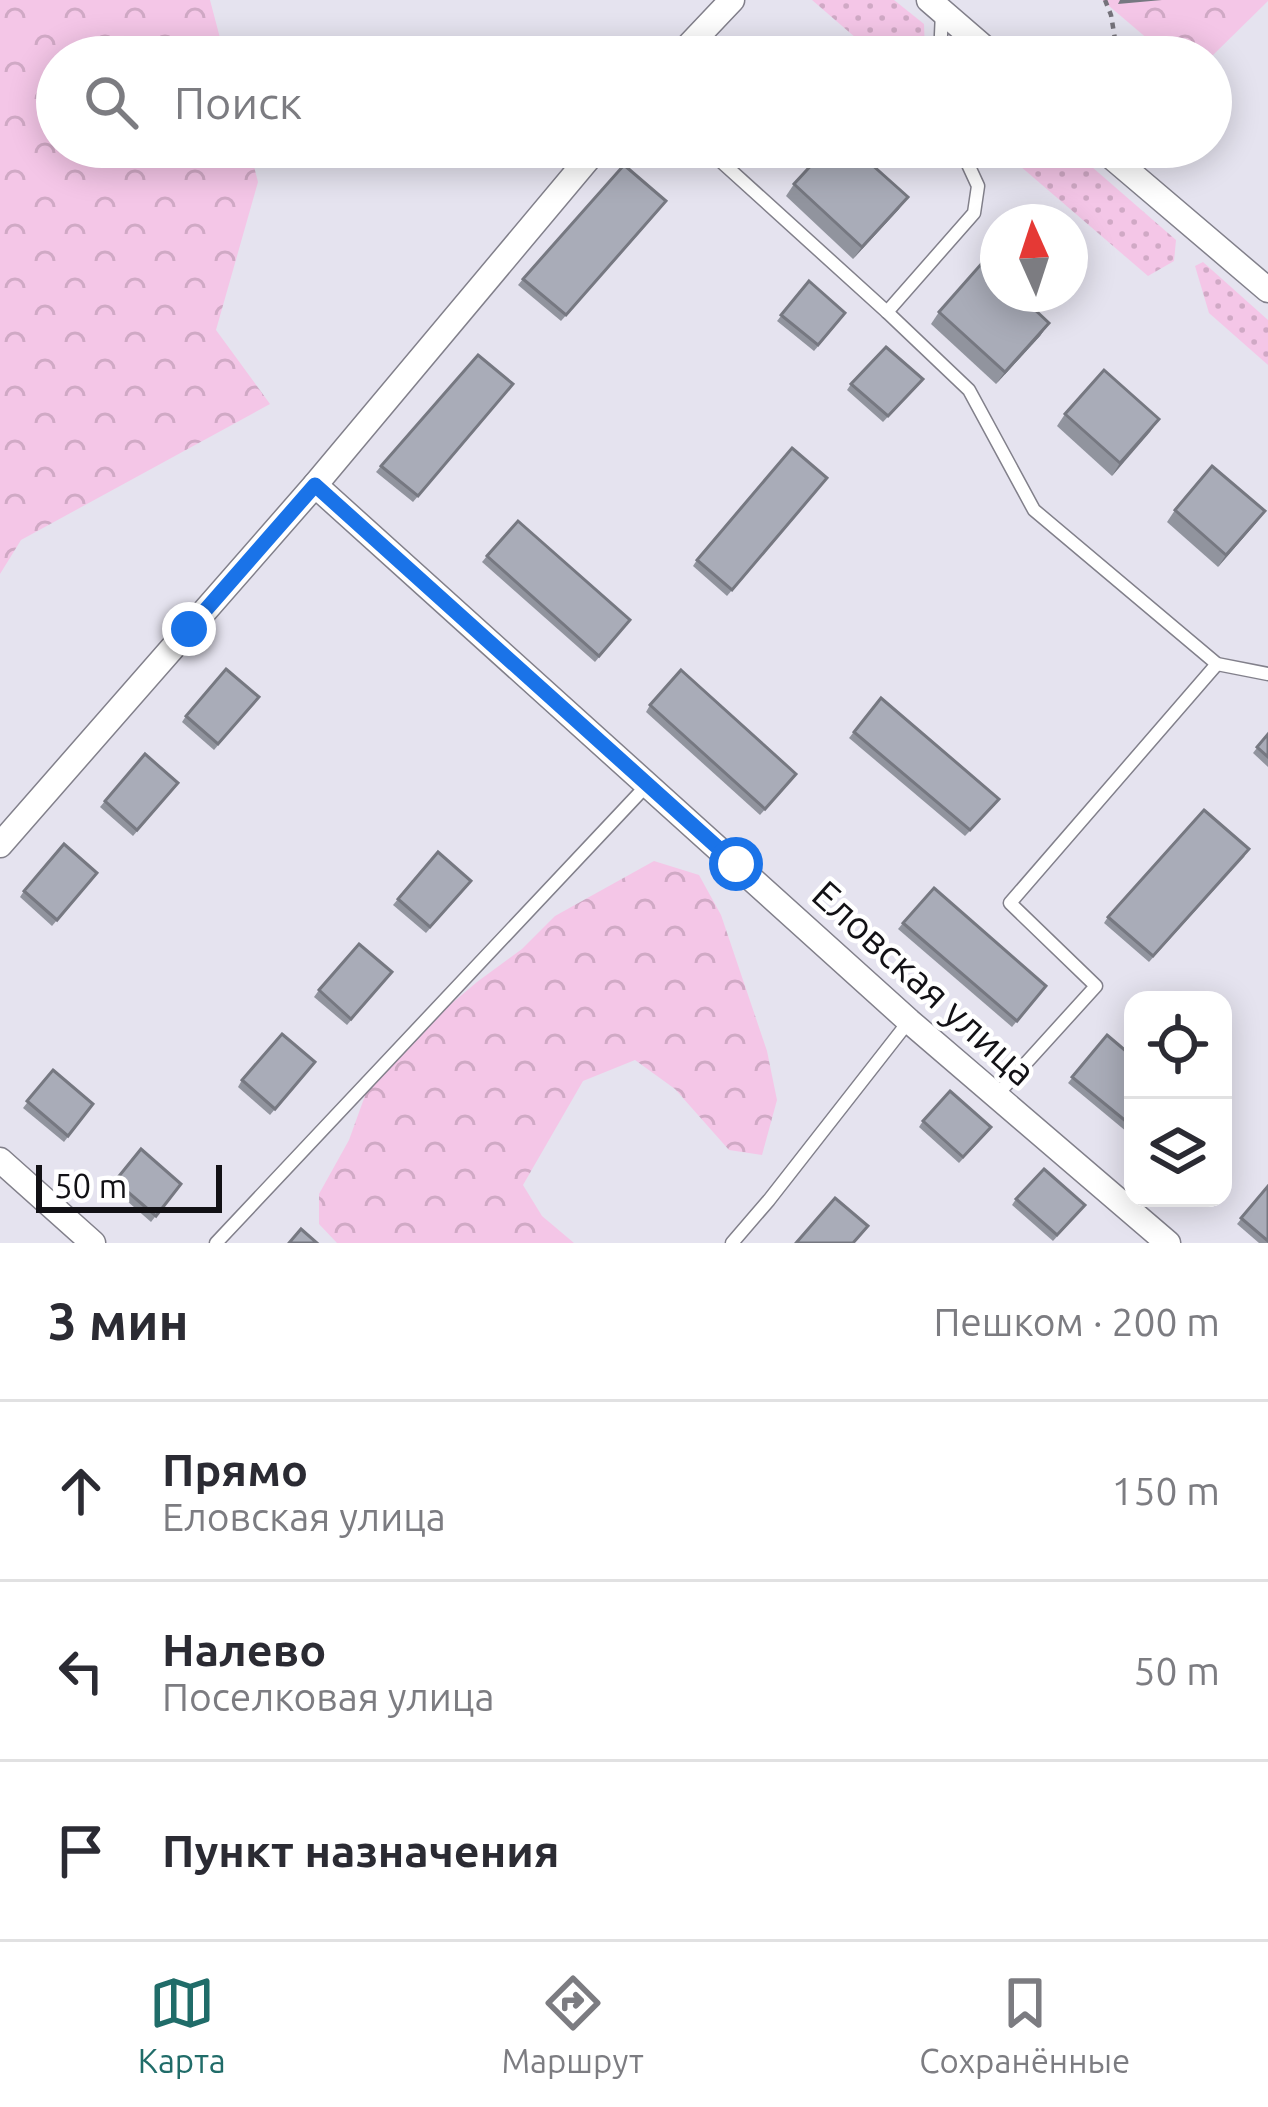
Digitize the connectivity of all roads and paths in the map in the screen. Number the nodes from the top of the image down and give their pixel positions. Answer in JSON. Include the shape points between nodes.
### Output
{"nodes":[{"id":1,"x":732,"y":0,"type":"edge"},
{"id":2,"x":1105,"y":0,"type":"edge"},
{"id":3,"x":935,"y":6,"type":"edge"},
{"id":4,"x":698,"y":36,"type":"edge"},
{"id":5,"x":938,"y":36,"type":"edge"},
{"id":6,"x":970,"y":36,"type":"edge"},
{"id":7,"x":1114,"y":36,"type":"edge"},
{"id":8,"x":580,"y":168,"type":"edge"},
{"id":9,"x":728,"y":168,"type":"edge"},
{"id":10,"x":970,"y":168,"type":"edge"},
{"id":11,"x":1125,"y":168,"type":"edge"},
{"id":12,"x":1268,"y":290,"type":"edge"},
{"id":13,"x":887,"y":312,"type":"junction"},
{"id":14,"x":315,"y":485,"type":"junction"},
{"id":15,"x":1217,"y":664,"type":"junction"},
{"id":16,"x":1268,"y":674,"type":"edge"},
{"id":17,"x":648,"y":784,"type":"junction"},
{"id":18,"x":0,"y":844,"type":"edge"},
{"id":19,"x":909,"y":1021,"type":"junction"},
{"id":20,"x":996,"y":1096,"type":"junction"},
{"id":21,"x":0,"y":1160,"type":"edge"},
{"id":22,"x":93,"y":1243,"type":"edge"},
{"id":23,"x":215,"y":1243,"type":"edge"},
{"id":24,"x":732,"y":1243,"type":"edge"},
{"id":25,"x":1168,"y":1243,"type":"edge"}],
"edges":[{"from":1,"to":4,"type":"street"},
{"from":2,"to":7,"type":"path"},
{"from":3,"to":5,"type":"lane"},
{"from":3,"to":6,"type":"street"},
{"from":8,"to":14,"type":"street"},
{"from":9,"to":13,"type":"lane"},
{"from":10,"to":13,"type":"lane","via":[[978,186],[974,213]]},
{"from":11,"to":12,"type":"street"},
{"from":13,"to":15,"type":"lane","via":[[969,390],[1034,510]]},
{"from":14,"to":17,"type":"street","name":"Еловская улица"},
{"from":14,"to":18,"type":"street"},
{"from":15,"to":16,"type":"lane"},
{"from":15,"to":20,"type":"lane","via":[[1010,903],[1096,986]]},
{"from":17,"to":19,"type":"street","name":"Еловская улица"},
{"from":17,"to":23,"type":"lane"},
{"from":19,"to":20,"type":"street","name":"Еловская улица"},
{"from":19,"to":24,"type":"lane"},
{"from":20,"to":25,"type":"street","name":"Еловская улица"},
{"from":21,"to":22,"type":"street"}]}
